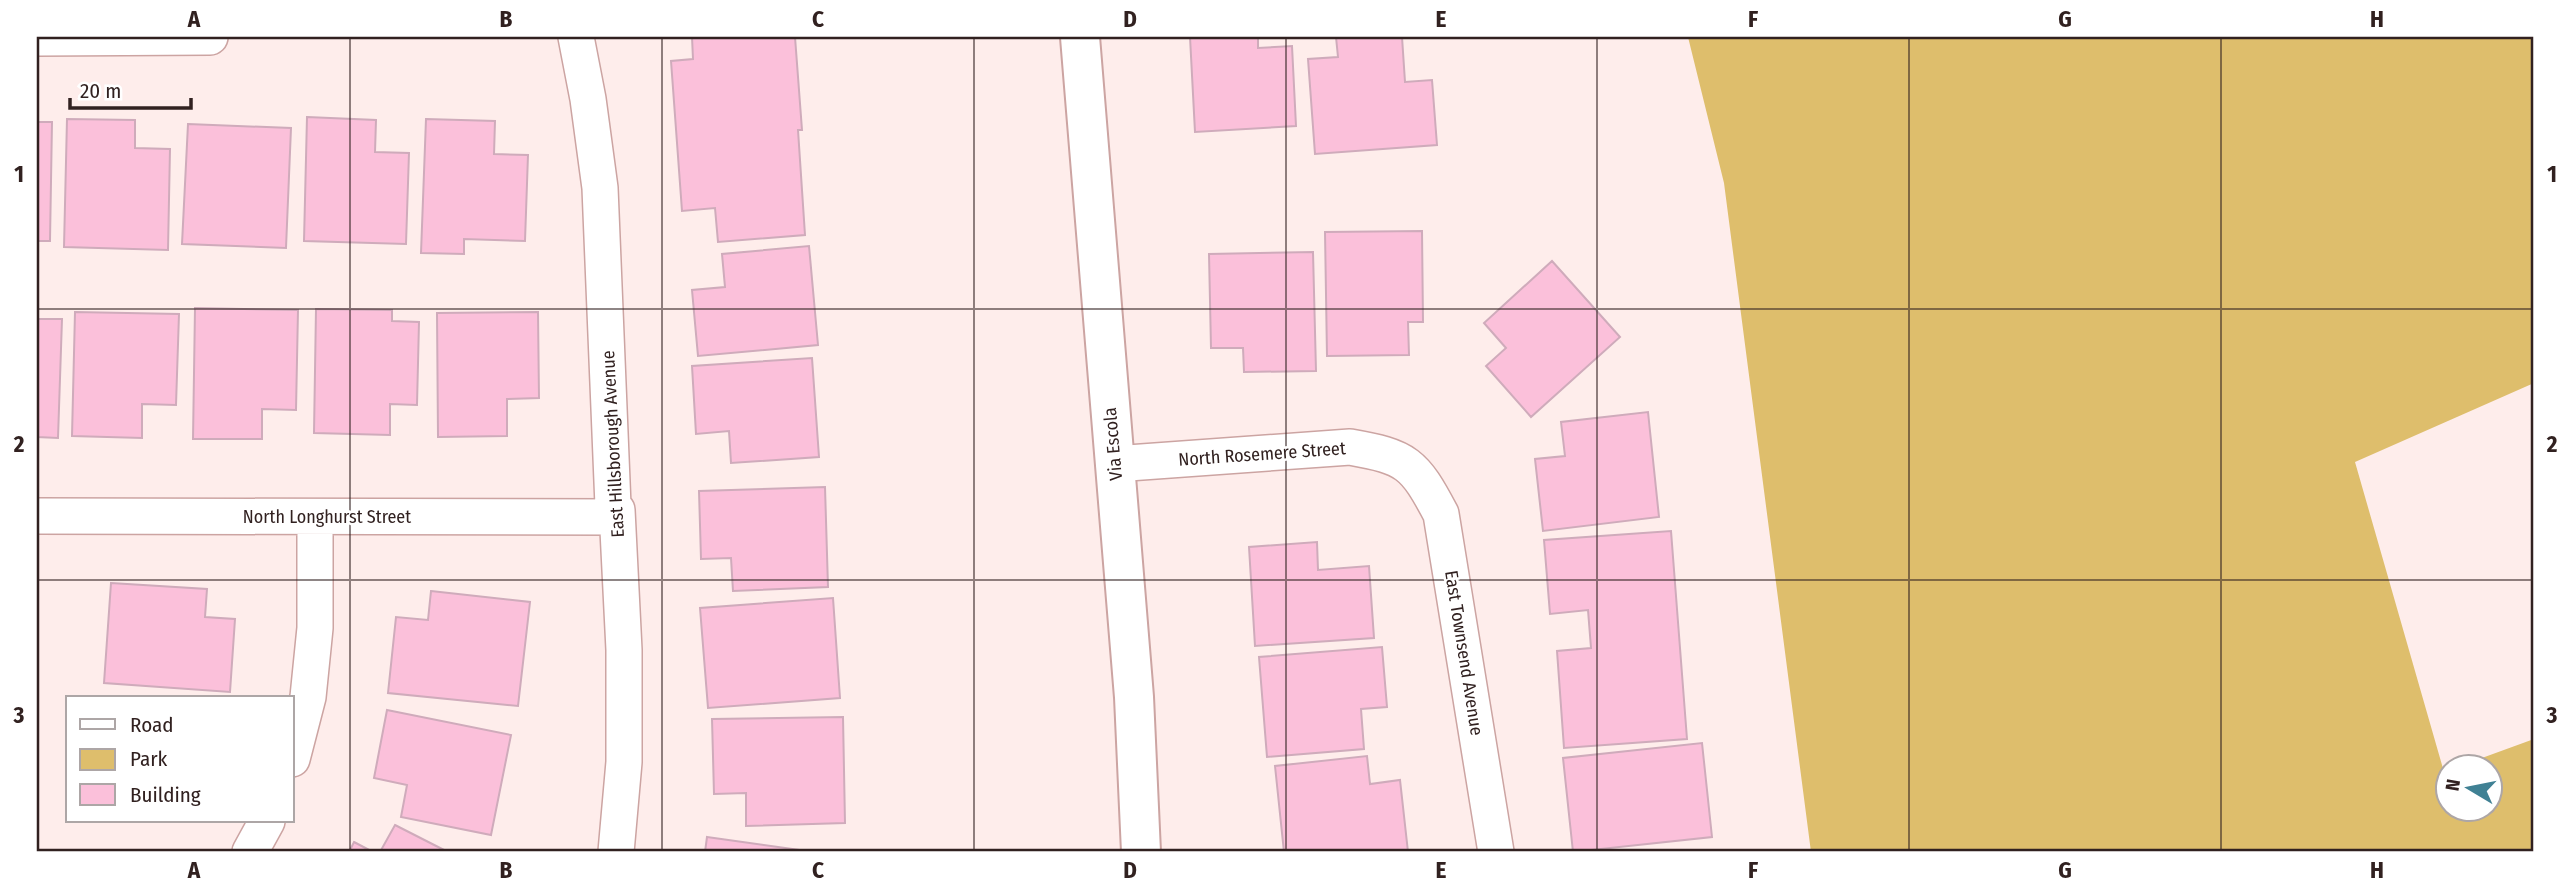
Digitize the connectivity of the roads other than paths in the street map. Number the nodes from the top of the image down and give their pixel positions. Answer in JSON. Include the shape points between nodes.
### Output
{"nodes":[{"id":1,"x":210,"y":37,"type":"edge"},
{"id":2,"x":576,"y":37,"type":"edge"},
{"id":3,"x":1080,"y":37,"type":"edge"},
{"id":4,"x":37,"y":38,"type":"edge"},
{"id":5,"x":1407,"y":463,"type":"joint"},
{"id":6,"x":1114,"y":464,"type":"junction"},
{"id":7,"x":37,"y":516,"type":"edge"},
{"id":8,"x":315,"y":517,"type":"junction"},
{"id":9,"x":617,"y":517,"type":"junction"},
{"id":10,"x":294,"y":751,"type":"edge"},
{"id":11,"x":266,"y":822,"type":"edge"},
{"id":12,"x":250,"y":852,"type":"edge"},
{"id":13,"x":616,"y":852,"type":"edge"},
{"id":14,"x":1141,"y":852,"type":"edge"},
{"id":15,"x":1496,"y":852,"type":"edge"}],
"edges":[{"from":1,"to":4,"type":"street"},
{"from":2,"to":9,"type":"street","name":"East Hillsborough Avenue","via":[[600,188]]},
{"from":3,"to":6,"type":"main road","name":"Via Escola"},
{"from":5,"to":6,"type":"street","name":"North Rosemere Street","via":[[1381,452],[1350,447]]},
{"from":5,"to":15,"type":"street","name":"East Townsend Avenue","via":[[1441,514]]},
{"from":6,"to":14,"type":"main road","name":"Via Escola","via":[[1134,697]]},
{"from":7,"to":8,"type":"street","name":"North Longhurst Street"},
{"from":8,"to":9,"type":"street","name":"North Longhurst Street"},
{"from":8,"to":10,"type":"street","via":[[308,697]]},
{"from":9,"to":13,"type":"street","name":"East Hillsborough Avenue","via":[[624,762]]},
{"from":11,"to":12,"type":"street"}]}
